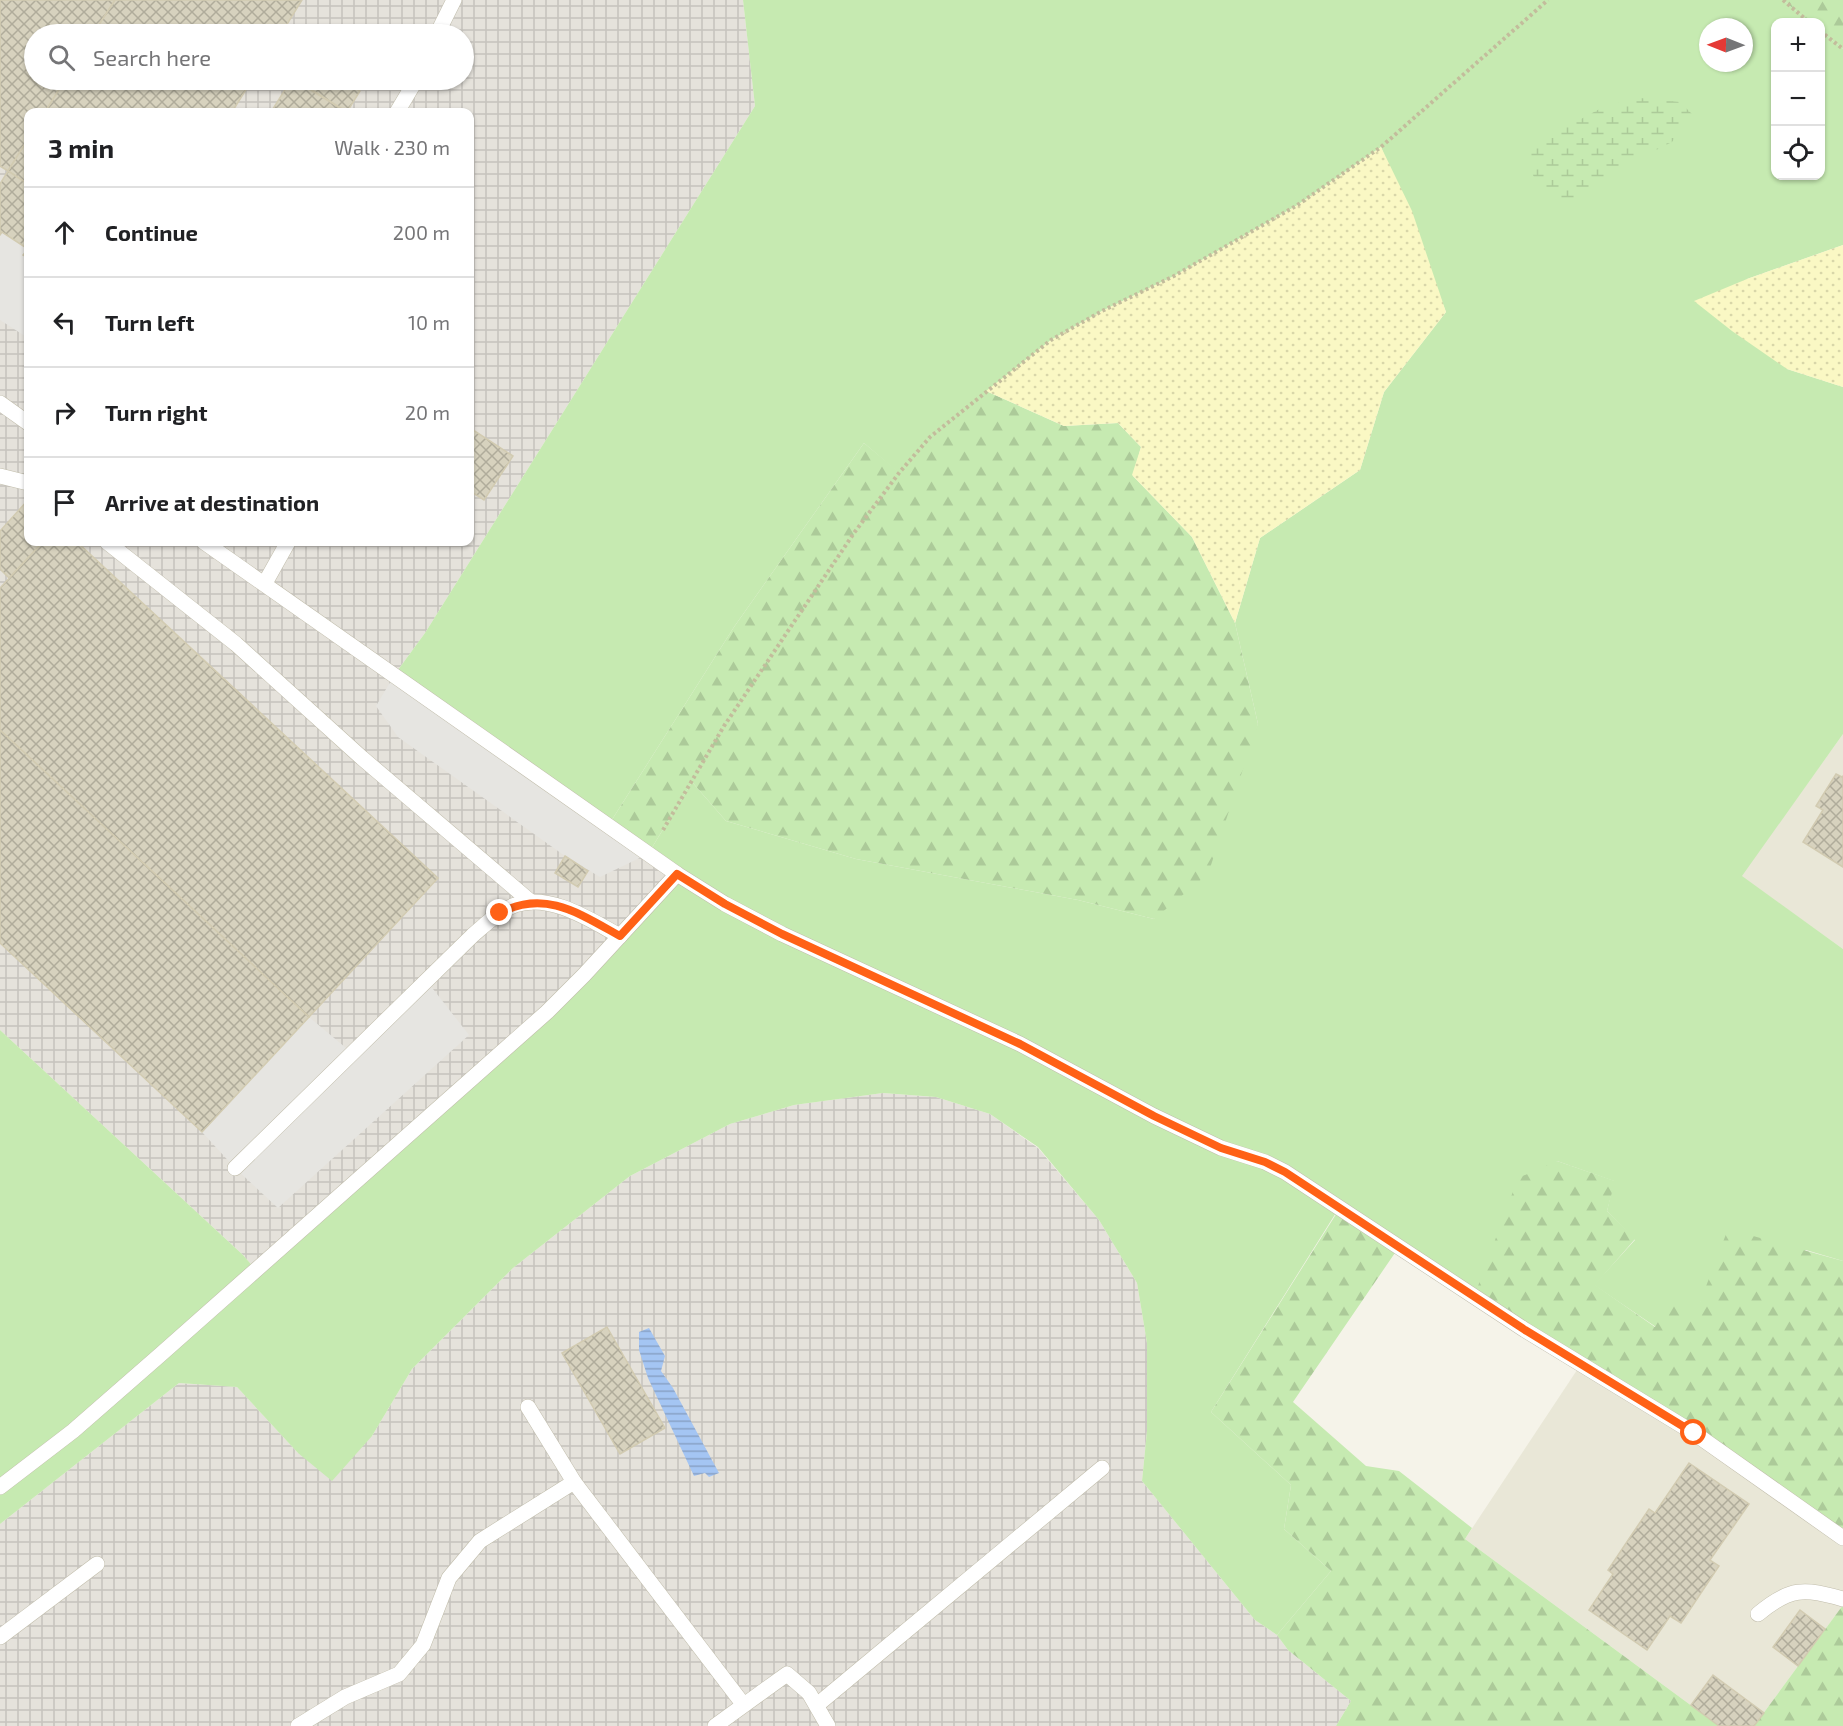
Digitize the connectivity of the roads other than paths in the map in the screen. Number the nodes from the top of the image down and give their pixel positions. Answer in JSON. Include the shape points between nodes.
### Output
{"nodes":[{"id":1,"x":454,"y":0,"type":"edge"},
{"id":2,"x":442,"y":24,"type":"edge"},
{"id":3,"x":410,"y":90,"type":"edge"},
{"id":4,"x":400,"y":108,"type":"edge"},
{"id":5,"x":0,"y":404,"type":"edge"},
{"id":6,"x":24,"y":420,"type":"edge"},
{"id":7,"x":0,"y":476,"type":"edge"},
{"id":8,"x":24,"y":482,"type":"edge"},
{"id":9,"x":112,"y":546,"type":"edge"},
{"id":10,"x":210,"y":546,"type":"edge"},
{"id":11,"x":286,"y":546,"type":"edge"},
{"id":12,"x":266,"y":583,"type":"junction"},
{"id":13,"x":677,"y":874,"type":"junction"},
{"id":14,"x":531,"y":902,"type":"junction"},
{"id":15,"x":620,"y":936,"type":"junction"},
{"id":16,"x":235,"y":1168,"type":"dead end"},
{"id":17,"x":528,"y":1407,"type":"dead end"},
{"id":18,"x":1102,"y":1468,"type":"dead end"},
{"id":19,"x":574,"y":1482,"type":"junction"},
{"id":20,"x":0,"y":1487,"type":"edge"},
{"id":21,"x":1843,"y":1538,"type":"edge"},
{"id":22,"x":97,"y":1564,"type":"dead end"},
{"id":23,"x":1843,"y":1599,"type":"edge"},
{"id":24,"x":1758,"y":1614,"type":"dead end"},
{"id":25,"x":0,"y":1637,"type":"edge"},
{"id":26,"x":743,"y":1704,"type":"junction"},
{"id":27,"x":818,"y":1705,"type":"junction"},
{"id":28,"x":298,"y":1726,"type":"edge"},
{"id":29,"x":715,"y":1726,"type":"edge"},
{"id":30,"x":828,"y":1726,"type":"edge"}],
"edges":[{"from":1,"to":2,"type":"lane"},
{"from":3,"to":4,"type":"lane"},
{"from":5,"to":6,"type":"lane"},
{"from":7,"to":8,"type":"lane"},
{"from":9,"to":14,"type":"lane","via":[[236,644]]},
{"from":10,"to":12,"type":"lane"},
{"from":11,"to":12,"type":"lane"},
{"from":12,"to":13,"type":"lane"},
{"from":13,"to":15,"type":"lane"},
{"from":13,"to":21,"type":"lane","via":[[782,934],[1020,1044],[1211,1143],[1285,1172],[1525,1330],[1694,1433]]},
{"from":14,"to":15,"type":"lane","via":[[555,905]]},
{"from":14,"to":16,"type":"lane","via":[[500,913],[473,934]]},
{"from":15,"to":20,"type":"lane","via":[[538,1020],[152,1363]]},
{"from":17,"to":19,"type":"lane"},
{"from":18,"to":27,"type":"lane"},
{"from":19,"to":26,"type":"lane"},
{"from":19,"to":28,"type":"lane","via":[[480,1541],[449,1578],[423,1645],[399,1674],[345,1697]]},
{"from":22,"to":25,"type":"lane"},
{"from":23,"to":24,"type":"lane","via":[[1810,1591],[1791,1593],[1775,1599]]},
{"from":26,"to":27,"type":"lane","via":[[787,1674]]},
{"from":26,"to":29,"type":"lane"},
{"from":27,"to":30,"type":"lane"}]}
